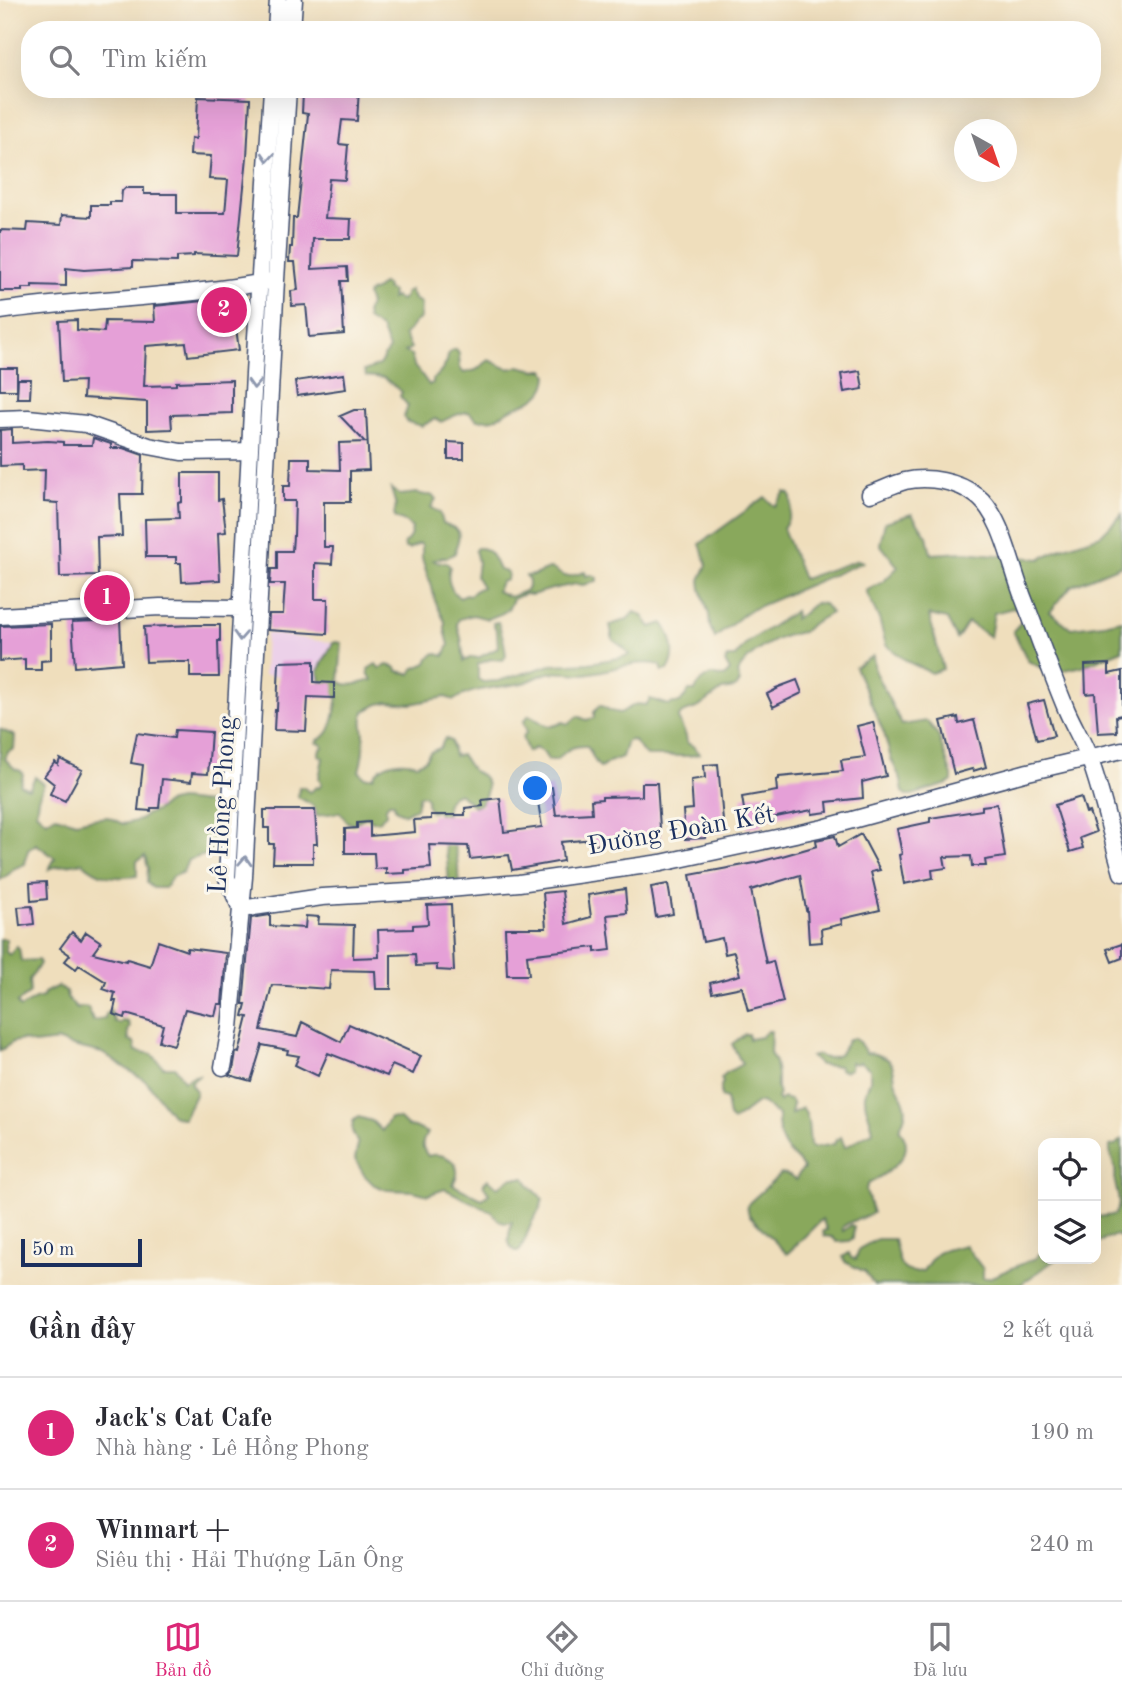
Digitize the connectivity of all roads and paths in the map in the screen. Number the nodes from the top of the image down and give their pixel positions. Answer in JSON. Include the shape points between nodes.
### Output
{"nodes":[{"id":1,"x":278,"y":0,"type":"edge"},
{"id":2,"x":294,"y":0,"type":"edge"},
{"id":3,"x":277,"y":21,"type":"edge"},
{"id":4,"x":293,"y":21,"type":"edge"},
{"id":5,"x":272,"y":98,"type":"edge"},
{"id":6,"x":287,"y":98,"type":"edge"},
{"id":7,"x":268,"y":282,"type":"junction"},
{"id":8,"x":0,"y":311,"type":"edge"},
{"id":9,"x":0,"y":419,"type":"edge"},
{"id":10,"x":250,"y":451,"type":"junction"},
{"id":11,"x":870,"y":494,"type":"dead end"},
{"id":12,"x":241,"y":608,"type":"junction"},
{"id":13,"x":0,"y":616,"type":"edge"},
{"id":14,"x":1122,"y":750,"type":"edge"},
{"id":15,"x":1089,"y":759,"type":"junction"},
{"id":16,"x":1122,"y":873,"type":"edge"},
{"id":17,"x":241,"y":909,"type":"junction"},
{"id":18,"x":223,"y":1067,"type":"dead end"}],
"edges":[{"from":1,"to":3,"type":"street"},
{"from":2,"to":4,"type":"street"},
{"from":5,"to":7,"type":"street","name":"Lê Hồng Phong","one_way":true},
{"from":6,"to":7,"type":"street","name":"Lê Hồng Phong"},
{"from":7,"to":8,"type":"street"},
{"from":7,"to":10,"type":"street","name":"Lê Hồng Phong","one_way":true},
{"from":17,"to":7,"type":"street","name":"Lê Hồng Phong","one_way":true},
{"from":9,"to":10,"type":"street","via":[[86,424],[181,452]]},
{"from":10,"to":12,"type":"street","name":"Lê Hồng Phong"},
{"from":11,"to":15,"type":"street","via":[[907,481],[933,480],[958,485],[982,501],[1000,528]]},
{"from":12,"to":13,"type":"street","via":[[160,607]]},
{"from":12,"to":17,"type":"street","name":"Lê Hồng Phong","one_way":true,"via":[[227,878]]},
{"from":14,"to":15,"type":"street","name":"Đường Đoàn Kết"},
{"from":15,"to":16,"type":"street"},
{"from":15,"to":17,"type":"street","name":"Đường Đoàn Kết","via":[[823,828],[661,863],[519,883],[322,897]]},
{"from":17,"to":18,"type":"street"}]}
